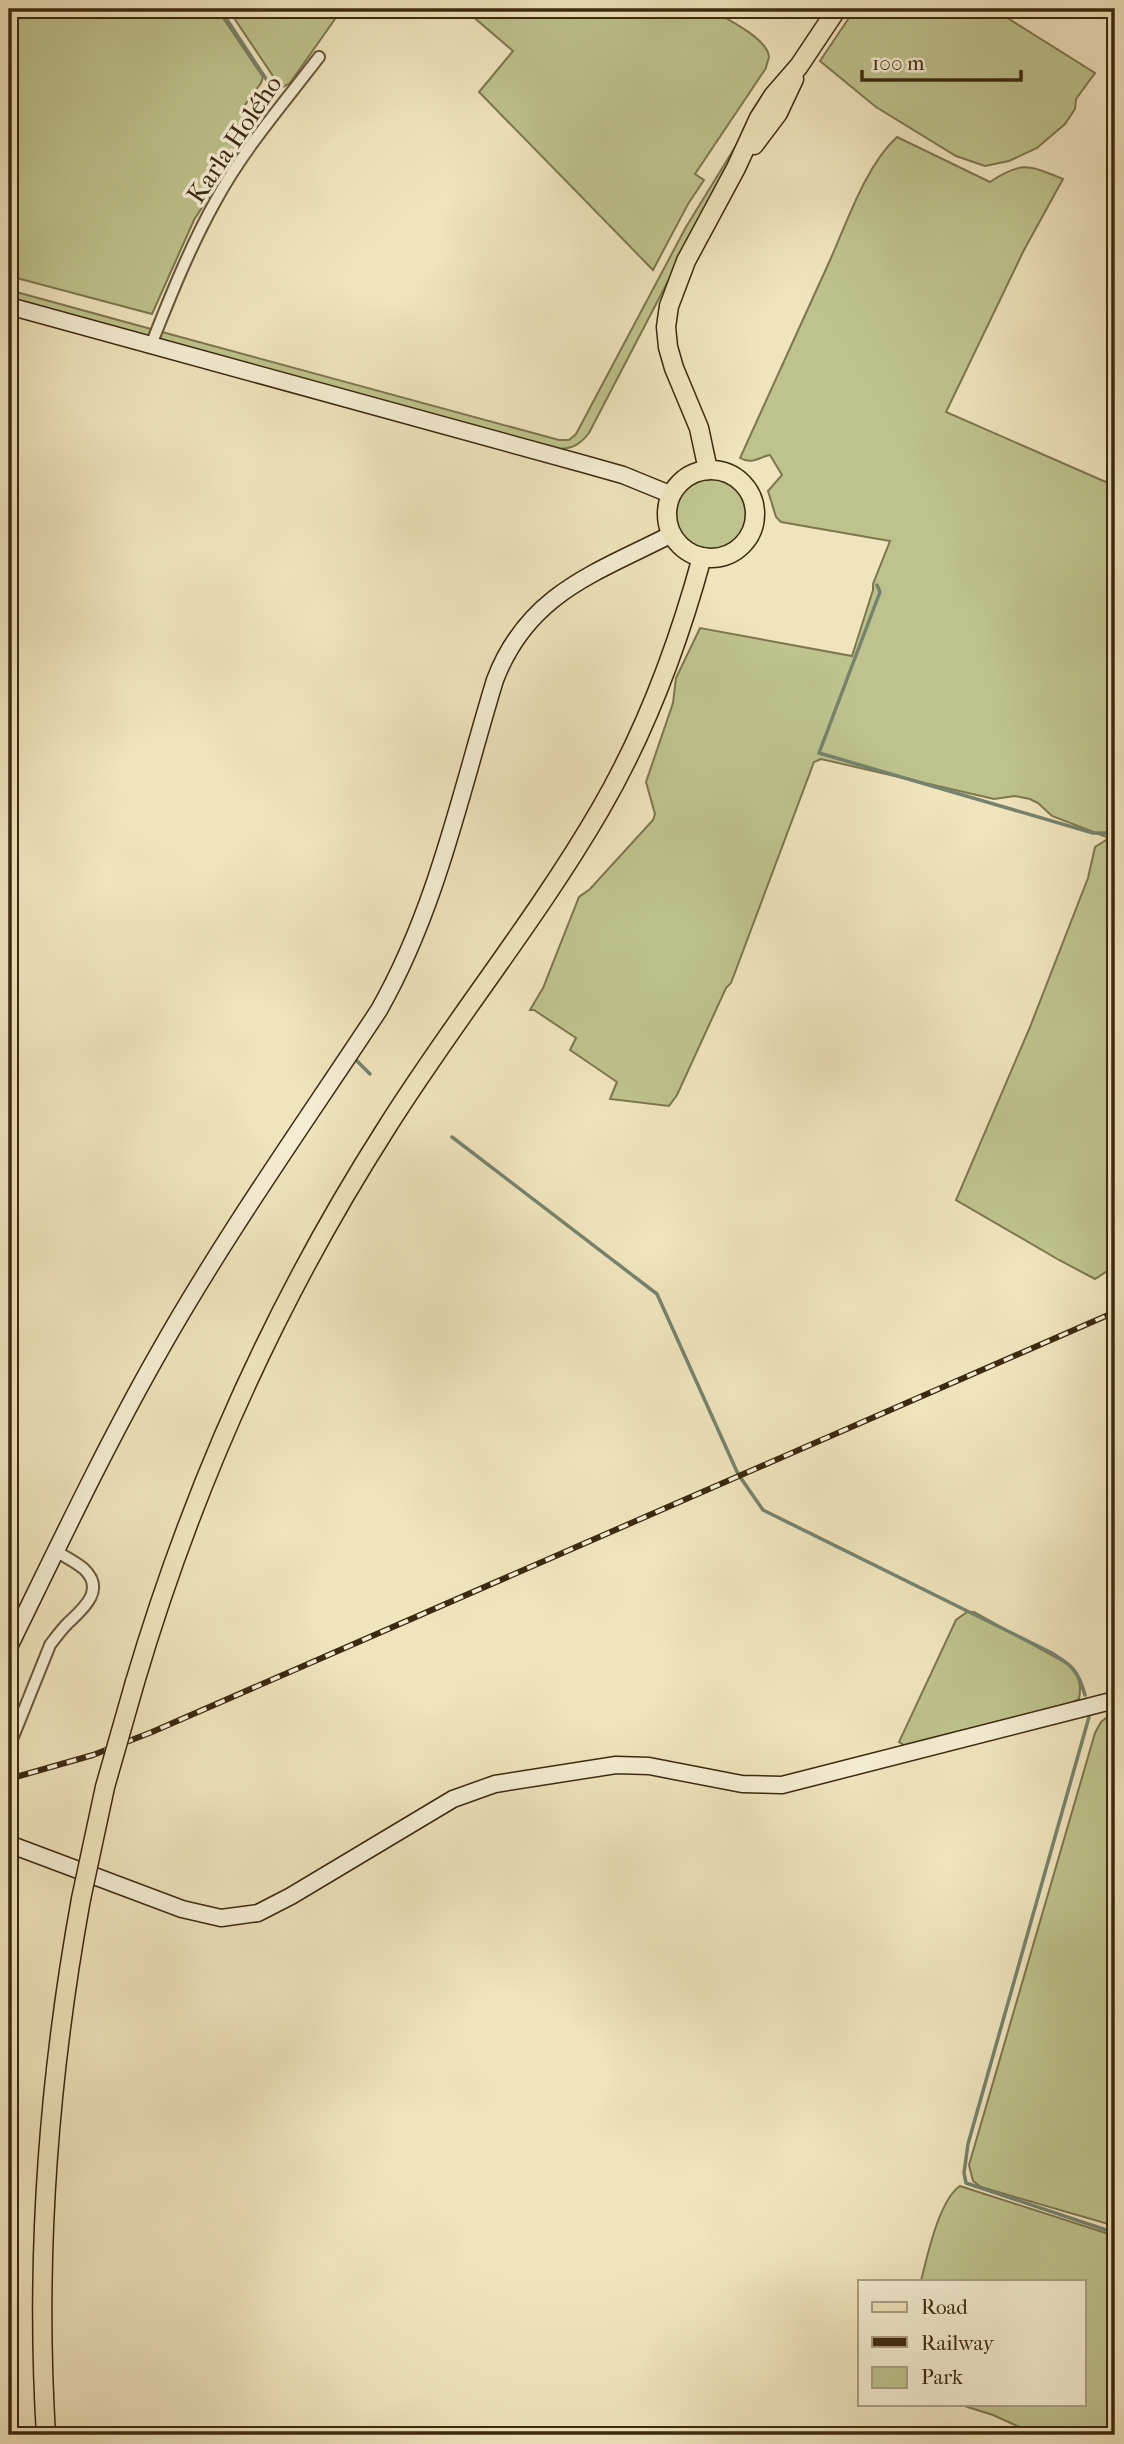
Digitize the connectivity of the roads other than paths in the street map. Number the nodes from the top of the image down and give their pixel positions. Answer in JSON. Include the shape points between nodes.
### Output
{"nodes":[{"id":1,"x":837,"y":9,"type":"edge"},
{"id":2,"x":319,"y":57,"type":"dead end"},
{"id":3,"x":9,"y":306,"type":"edge"},
{"id":4,"x":151,"y":345,"type":"junction"},
{"id":5,"x":708,"y":470,"type":"junction"},
{"id":6,"x":672,"y":495,"type":"junction"},
{"id":7,"x":672,"y":534,"type":"junction"},
{"id":8,"x":702,"y":556,"type":"junction"},
{"id":9,"x":56,"y":1551,"type":"junction"},
{"id":10,"x":9,"y":1647,"type":"edge"},
{"id":11,"x":1115,"y":1700,"type":"edge"},
{"id":12,"x":9,"y":1747,"type":"edge"},
{"id":13,"x":9,"y":1844,"type":"edge"},
{"id":14,"x":46,"y":2435,"type":"edge"}],
"edges":[{"from":1,"to":5,"type":"main road","via":[[799,66],[778,113],[736,168],[672,295],[667,316],[670,358],[699,428]]},
{"from":2,"to":4,"type":"street","name":"Karla Holého","via":[[215,202]]},
{"from":3,"to":4,"type":"main road"},
{"from":4,"to":6,"type":"main road","via":[[597,468]]},
{"from":5,"to":6,"type":"main road","via":[[686,478]]},
{"from":5,"to":8,"type":"main road","via":[[725,472],[744,485],[753,499],[755,519],[748,538],[735,551],[719,557]]},
{"from":6,"to":7,"type":"main road","via":[[667,514]]},
{"from":7,"to":8,"type":"main road","via":[[683,547]]},
{"from":7,"to":9,"type":"main road","via":[[562,591],[536,612],[509,649],[495,680],[422,924],[397,978],[191,1296]]},
{"from":8,"to":14,"type":"main road","bridge":true,"via":[[664,675],[601,808],[385,1129],[336,1211],[244,1390],[169,1576],[105,1787],[66,1991],[49,2139],[42,2288]]},
{"from":9,"to":10,"type":"main road"},
{"from":9,"to":12,"type":"street","via":[[86,1571],[92,1596],[50,1645]]},
{"from":11,"to":13,"type":"main road","via":[[782,1785],[742,1784],[649,1766],[616,1765],[495,1784],[453,1799],[258,1913],[221,1918],[182,1909]]}]}
